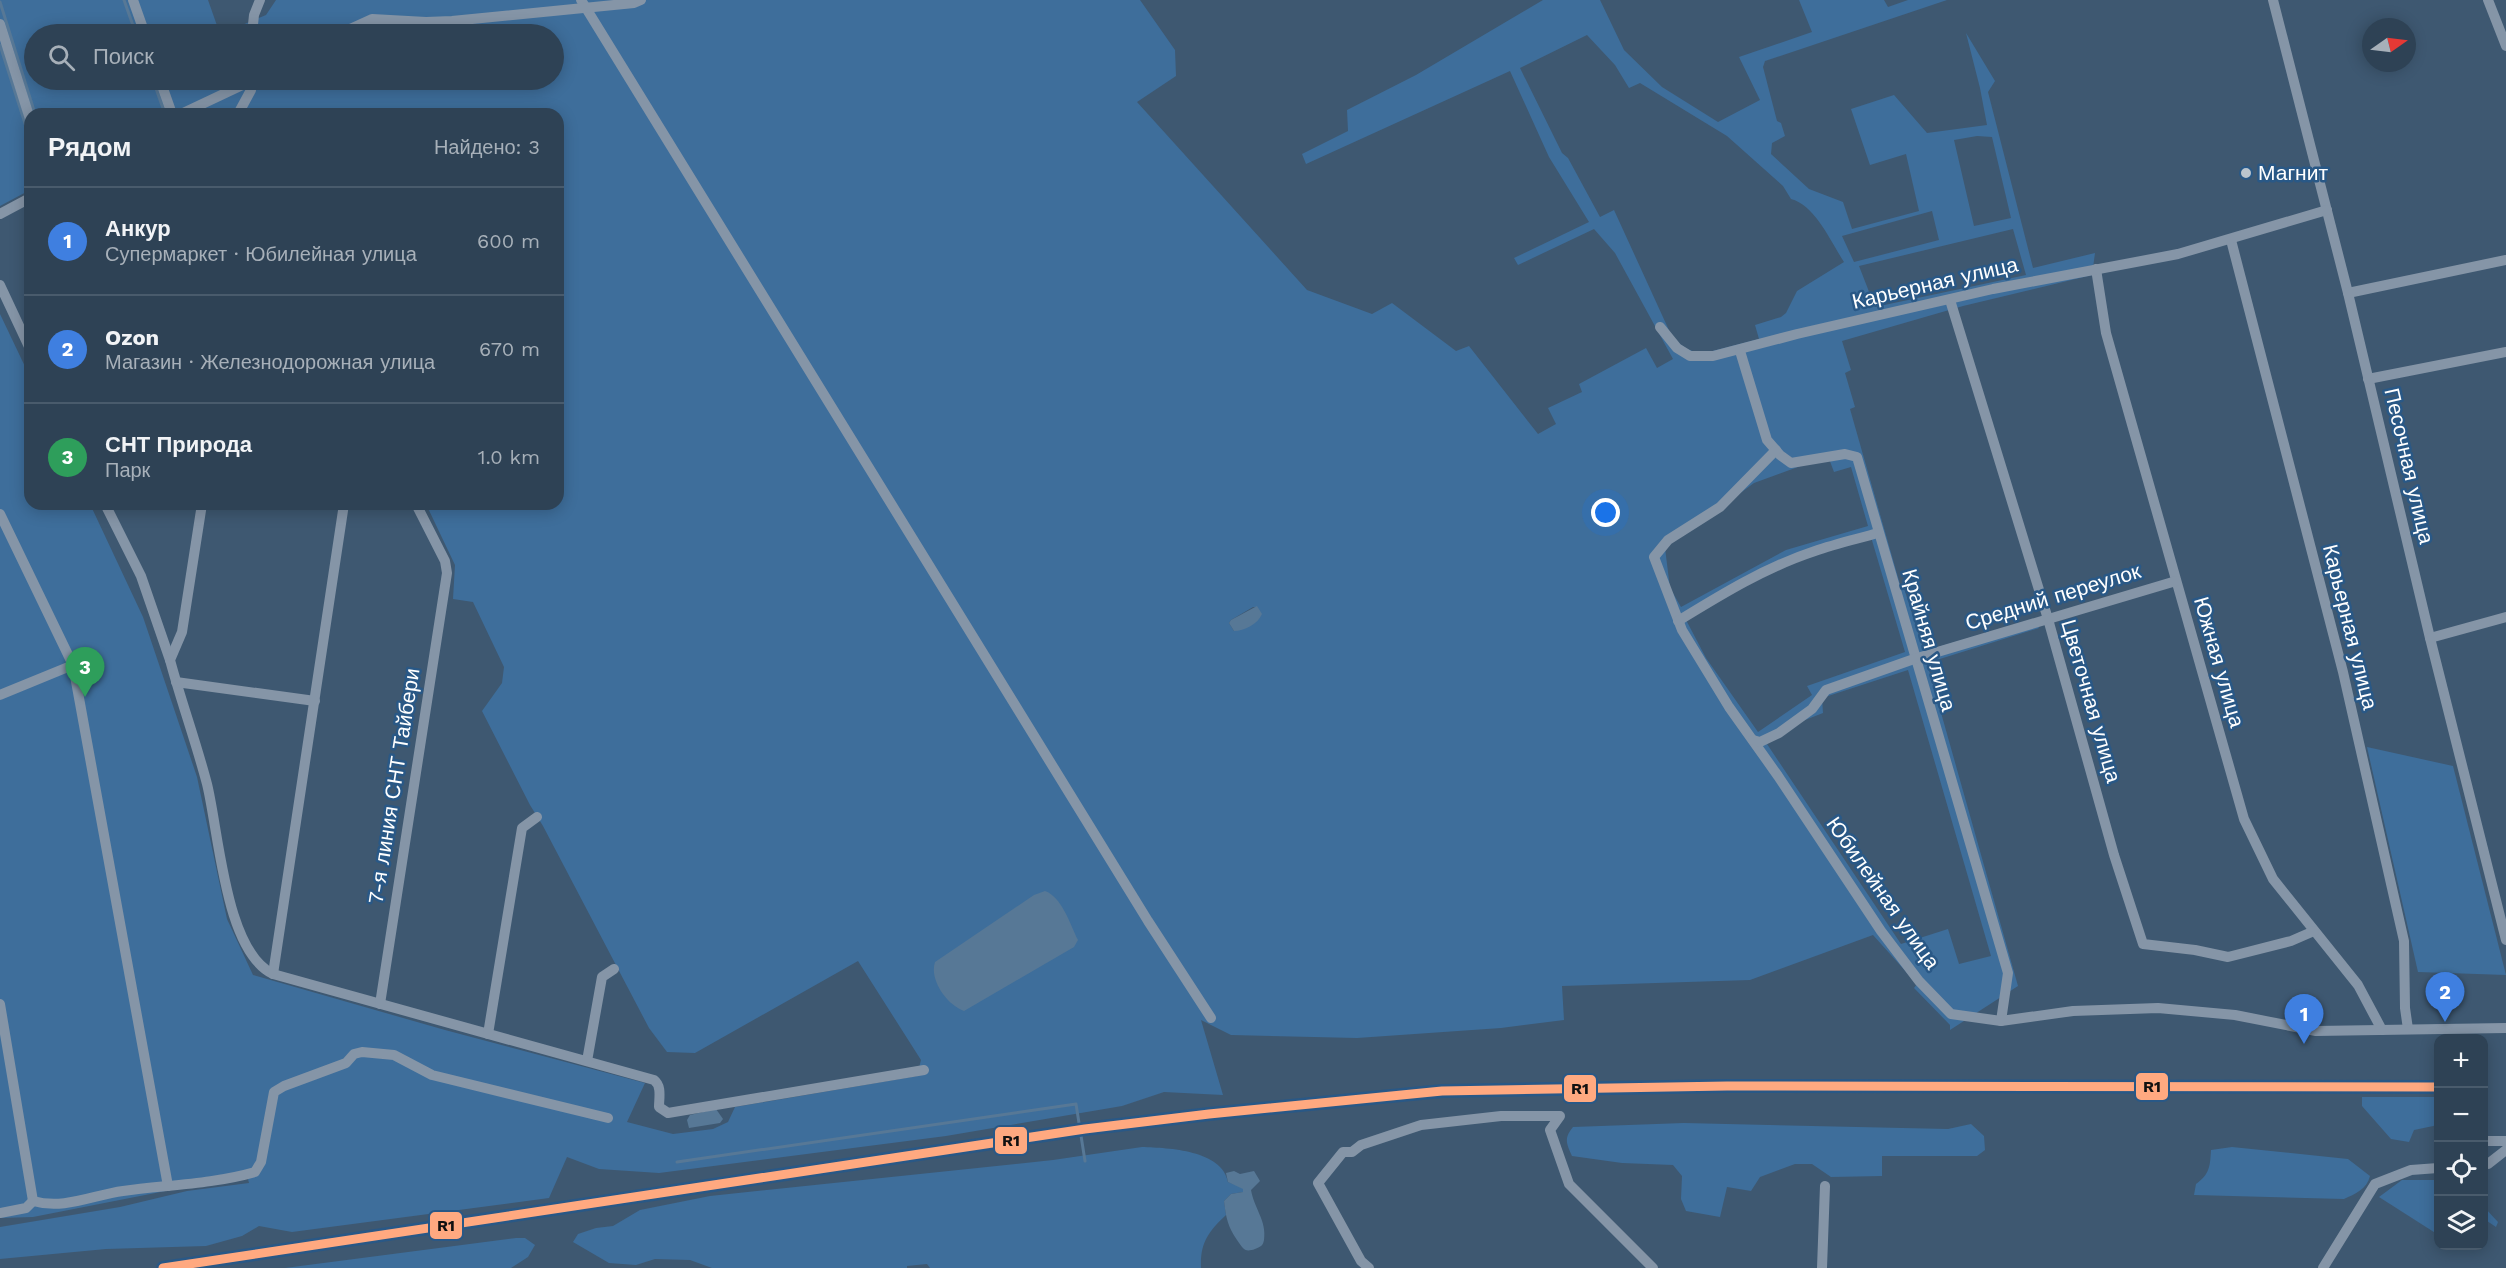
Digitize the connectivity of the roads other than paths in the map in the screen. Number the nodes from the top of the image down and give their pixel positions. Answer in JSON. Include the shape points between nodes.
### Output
{"nodes":[{"id":1,"x":133,"y":0,"type":"edge"},
{"id":2,"x":260,"y":0,"type":"edge"},
{"id":3,"x":641,"y":0,"type":"edge"},
{"id":4,"x":2273,"y":0,"type":"edge"},
{"id":5,"x":2488,"y":0,"type":"edge"},
{"id":6,"x":583,"y":4,"type":"edge"},
{"id":7,"x":0,"y":24,"type":"edge"},
{"id":8,"x":141,"y":24,"type":"edge"},
{"id":9,"x":253,"y":24,"type":"edge"},
{"id":10,"x":361,"y":24,"type":"edge"},
{"id":11,"x":2506,"y":46,"type":"edge"},
{"id":12,"x":164,"y":90,"type":"edge"},
{"id":13,"x":231,"y":90,"type":"edge"},
{"id":14,"x":250,"y":90,"type":"edge"},
{"id":15,"x":27,"y":108,"type":"edge"},
{"id":16,"x":170,"y":108,"type":"edge"},
{"id":17,"x":194,"y":108,"type":"edge"},
{"id":18,"x":241,"y":108,"type":"edge"},
{"id":19,"x":24,"y":201,"type":"edge"},
{"id":20,"x":2327,"y":210,"type":"junction"},
{"id":21,"x":0,"y":214,"type":"edge"},
{"id":22,"x":2231,"y":240,"type":"junction"},
{"id":23,"x":2506,"y":260,"type":"edge"},
{"id":24,"x":2096,"y":269,"type":"junction"},
{"id":25,"x":0,"y":285,"type":"edge"},
{"id":26,"x":2348,"y":293,"type":"junction"},
{"id":27,"x":1950,"y":300,"type":"junction"},
{"id":28,"x":1660,"y":327,"type":"dead end"},
{"id":29,"x":24,"y":336,"type":"edge"},
{"id":30,"x":1740,"y":351,"type":"junction"},
{"id":31,"x":2506,"y":352,"type":"edge"},
{"id":32,"x":2368,"y":379,"type":"junction"},
{"id":33,"x":1776,"y":450,"type":"junction"},
{"id":34,"x":108,"y":510,"type":"edge"},
{"id":35,"x":201,"y":510,"type":"edge"},
{"id":36,"x":343,"y":510,"type":"edge"},
{"id":37,"x":419,"y":510,"type":"edge"},
{"id":38,"x":0,"y":514,"type":"edge"},
{"id":39,"x":1878,"y":533,"type":"junction"},
{"id":40,"x":2176,"y":581,"type":"junction"},
{"id":41,"x":2506,"y":617,"type":"edge"},
{"id":42,"x":2048,"y":618,"type":"junction"},
{"id":43,"x":1678,"y":621,"type":"junction"},
{"id":44,"x":2430,"y":638,"type":"junction"},
{"id":45,"x":1914,"y":659,"type":"junction"},
{"id":46,"x":170,"y":660,"type":"junction"},
{"id":47,"x":73,"y":665,"type":"junction"},
{"id":48,"x":176,"y":682,"type":"junction"},
{"id":49,"x":0,"y":695,"type":"edge"},
{"id":50,"x":315,"y":701,"type":"junction"},
{"id":51,"x":1753,"y":740,"type":"junction"},
{"id":52,"x":537,"y":817,"type":"dead end"},
{"id":53,"x":2314,"y":931,"type":"junction"},
{"id":54,"x":2506,"y":940,"type":"edge"},
{"id":55,"x":614,"y":969,"type":"dead end"},
{"id":56,"x":273,"y":974,"type":"junction"},
{"id":57,"x":0,"y":1004,"type":"edge"},
{"id":58,"x":380,"y":1004,"type":"junction"},
{"id":59,"x":1211,"y":1018,"type":"dead end"},
{"id":60,"x":2001,"y":1022,"type":"junction"},
{"id":61,"x":2506,"y":1028,"type":"edge"},
{"id":62,"x":2408,"y":1029,"type":"junction"},
{"id":63,"x":2382,"y":1030,"type":"junction"},
{"id":64,"x":488,"y":1034,"type":"junction"},
{"id":65,"x":587,"y":1061,"type":"junction"},
{"id":66,"x":924,"y":1070,"type":"dead end"},
{"id":67,"x":608,"y":1118,"type":"dead end"},
{"id":68,"x":2488,"y":1141,"type":"edge"},
{"id":69,"x":2506,"y":1141,"type":"edge"},
{"id":70,"x":2506,"y":1150,"type":"edge"},
{"id":71,"x":2488,"y":1164,"type":"edge"},
{"id":72,"x":2434,"y":1168,"type":"edge"},
{"id":73,"x":168,"y":1186,"type":"junction"},
{"id":74,"x":1825,"y":1186,"type":"dead end"},
{"id":75,"x":33,"y":1202,"type":"junction"},
{"id":76,"x":0,"y":1213,"type":"edge"},
{"id":77,"x":1369,"y":1268,"type":"edge"},
{"id":78,"x":1653,"y":1268,"type":"edge"},
{"id":79,"x":1822,"y":1268,"type":"edge"},
{"id":80,"x":2323,"y":1268,"type":"edge"}],
"edges":[{"from":1,"to":8,"type":"street"},
{"from":2,"to":9,"type":"street"},
{"from":3,"to":6,"type":"street"},
{"from":4,"to":20,"type":"street","name":"Песочная улица"},
{"from":5,"to":11,"type":"street"},
{"from":6,"to":10,"type":"street","via":[[452,21],[372,19]]},
{"from":6,"to":59,"type":"street"},
{"from":7,"to":15,"type":"street"},
{"from":12,"to":16,"type":"street"},
{"from":13,"to":17,"type":"street"},
{"from":14,"to":18,"type":"street"},
{"from":19,"to":21,"type":"street"},
{"from":20,"to":22,"type":"street","name":"Карьерная улица"},
{"from":20,"to":26,"type":"street","name":"Песочная улица"},
{"from":22,"to":24,"type":"street","name":"Карьерная улица"},
{"from":22,"to":62,"type":"street","name":"Карьерная улица","via":[[2343,672],[2404,941]]},
{"from":23,"to":26,"type":"street"},
{"from":24,"to":27,"type":"street","name":"Карьерная улица"},
{"from":24,"to":40,"type":"street","name":"Южная улица","via":[[2106,333]]},
{"from":25,"to":29,"type":"street"},
{"from":26,"to":32,"type":"street","name":"Песочная улица"},
{"from":27,"to":30,"type":"street","name":"Карьерная улица","via":[[1797,334]]},
{"from":27,"to":42,"type":"street","name":"Цветочная улица"},
{"from":28,"to":30,"type":"street","name":"Карьерная улица","via":[[1677,348],[1690,356]]},
{"from":30,"to":33,"type":"street","via":[[1767,440]]},
{"from":31,"to":32,"type":"street"},
{"from":32,"to":44,"type":"street","name":"Песочная улица"},
{"from":33,"to":39,"type":"street","name":"Крайняя улица","via":[[1791,463],[1845,454],[1857,457]]},
{"from":33,"to":43,"type":"street","name":"Юбилейная улица","via":[[1720,507],[1668,540],[1654,556]]},
{"from":34,"to":46,"type":"street","via":[[141,576]]},
{"from":35,"to":46,"type":"street","via":[[182,632]]},
{"from":36,"to":50,"type":"street"},
{"from":37,"to":58,"type":"street","name":"7-я линия СНТ Тайбери","via":[[447,573]]},
{"from":38,"to":47,"type":"street"},
{"from":39,"to":43,"type":"street","via":[[1775,567]]},
{"from":39,"to":45,"type":"street","name":"Крайняя улица"},
{"from":40,"to":42,"type":"street","name":"Средний переулок"},
{"from":40,"to":53,"type":"street","name":"Южная улица","via":[[2244,819],[2273,879]]},
{"from":41,"to":44,"type":"street"},
{"from":42,"to":45,"type":"street","name":"Средний переулок"},
{"from":42,"to":53,"type":"street","name":"Цветочная улица","via":[[2143,944],[2228,957]]},
{"from":43,"to":51,"type":"street","name":"Юбилейная улица"},
{"from":44,"to":54,"type":"street","name":"Песочная улица"},
{"from":45,"to":51,"type":"street","name":"Средний переулок","via":[[1826,690],[1812,709],[1779,733],[1760,742]]},
{"from":45,"to":60,"type":"street","name":"Крайняя улица","via":[[2008,973]]},
{"from":46,"to":48,"type":"street"},
{"from":47,"to":49,"type":"street"},
{"from":47,"to":73,"type":"street"},
{"from":48,"to":50,"type":"street"},
{"from":48,"to":56,"type":"street","via":[[207,787],[231,910],[258,963]]},
{"from":50,"to":56,"type":"street"},
{"from":51,"to":60,"type":"street","name":"Юбилейная улица","via":[[1919,981],[1951,1014]]},
{"from":52,"to":64,"type":"street","via":[[522,828]]},
{"from":53,"to":63,"type":"street","name":"Южная улица","via":[[2358,985]]},
{"from":55,"to":65,"type":"street","via":[[602,977]]},
{"from":56,"to":58,"type":"street"},
{"from":57,"to":75,"type":"street"},
{"from":58,"to":64,"type":"street"},
{"from":60,"to":63,"type":"street","name":"Юбилейная улица","via":[[2073,1011],[2158,1008],[2235,1015],[2316,1030]]},
{"from":61,"to":62,"type":"street","name":"Юбилейная улица"},
{"from":62,"to":63,"type":"street","name":"Юбилейная улица"},
{"from":64,"to":65,"type":"street"},
{"from":65,"to":66,"type":"street","via":[[654,1080],[660,1090],[659,1107],[668,1113]]},
{"from":67,"to":73,"type":"street","via":[[432,1075],[394,1054],[362,1052],[346,1063],[274,1092],[261,1162],[255,1172]]},
{"from":68,"to":69,"type":"street"},
{"from":70,"to":71,"type":"street"},
{"from":72,"to":80,"type":"street","via":[[2411,1170],[2375,1184]]},
{"from":73,"to":75,"type":"street","via":[[121,1191],[65,1204]]},
{"from":74,"to":79,"type":"street"},
{"from":75,"to":76,"type":"street","via":[[26,1208]]},
{"from":77,"to":78,"type":"street","via":[[1361,1261],[1318,1183],[1343,1152],[1421,1125],[1470,1118],[1560,1116],[1550,1130],[1569,1184]]}]}
